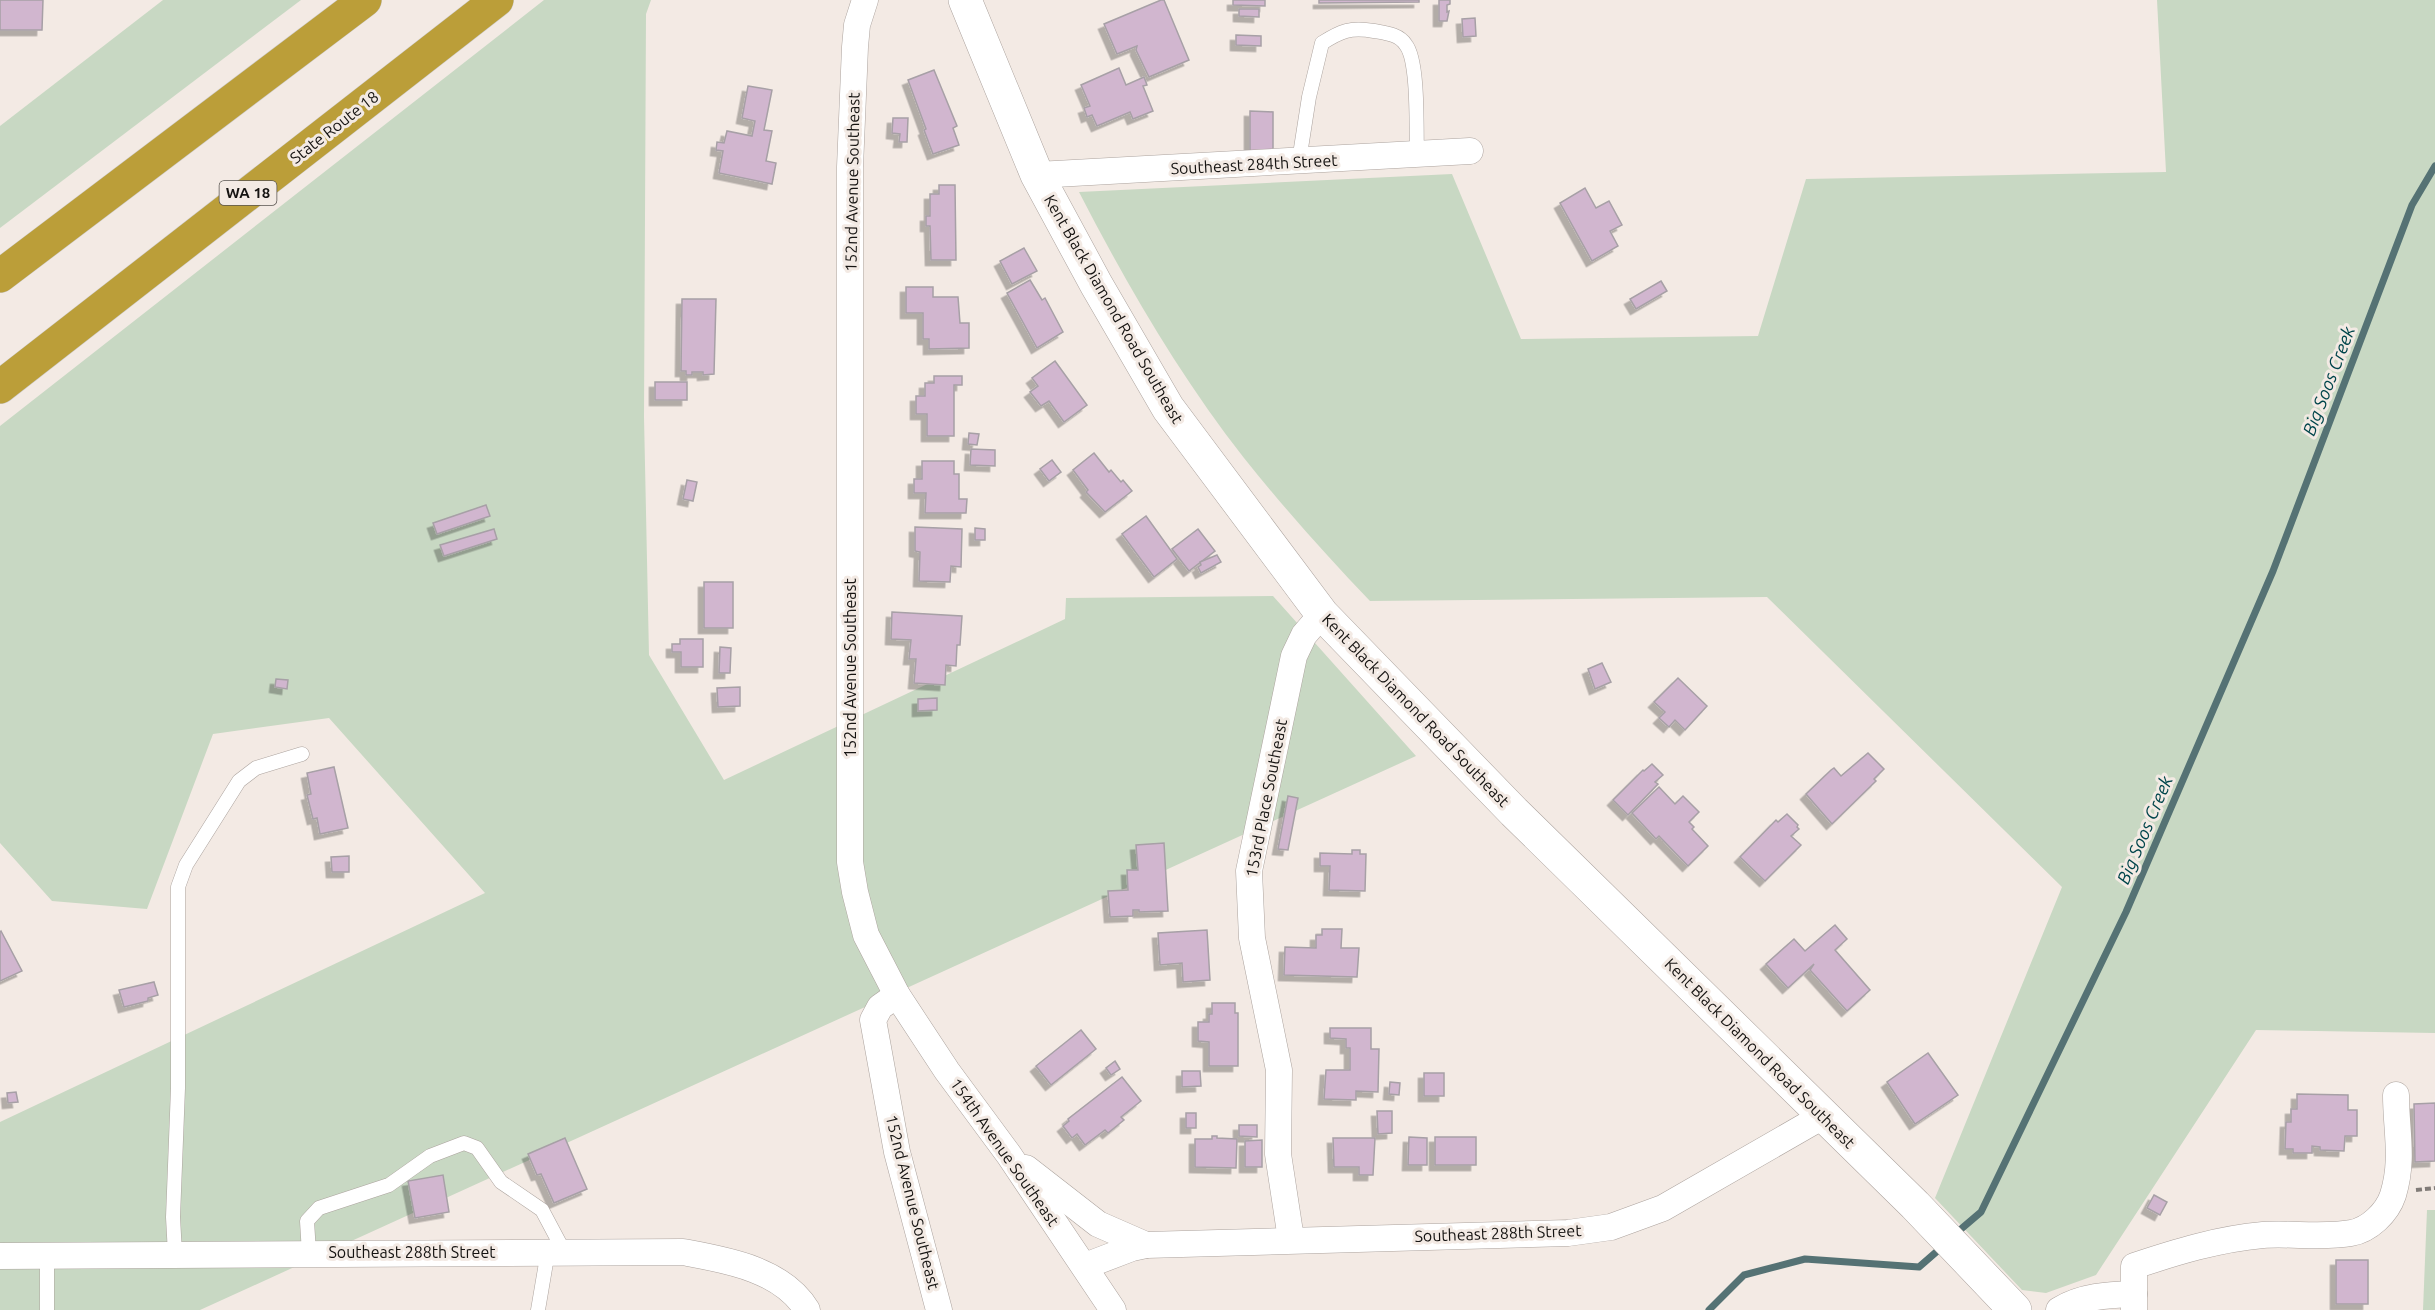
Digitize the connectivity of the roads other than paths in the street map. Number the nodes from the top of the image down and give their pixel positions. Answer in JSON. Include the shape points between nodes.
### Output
{"nodes":[{"id":1,"x":365,"y":0,"type":"edge"},
{"id":2,"x":497,"y":0,"type":"edge"},
{"id":3,"x":865,"y":0,"type":"edge"},
{"id":4,"x":965,"y":0,"type":"edge"},
{"id":5,"x":1470,"y":152,"type":"dead end"},
{"id":6,"x":1417,"y":155,"type":"junction"},
{"id":7,"x":1299,"y":161,"type":"junction"},
{"id":8,"x":1037,"y":175,"type":"junction"},
{"id":9,"x":0,"y":276,"type":"edge"},
{"id":10,"x":0,"y":387,"type":"edge"},
{"id":11,"x":1322,"y":614,"type":"junction"},
{"id":12,"x":302,"y":754,"type":"dead end"},
{"id":13,"x":897,"y":995,"type":"junction"},
{"id":14,"x":2396,"y":1095,"type":"dead end"},
{"id":15,"x":1823,"y":1116,"type":"junction"},
{"id":16,"x":1009,"y":1155,"type":"junction"},
{"id":17,"x":1291,"y":1239,"type":"junction"},
{"id":18,"x":1146,"y":1245,"type":"junction"},
{"id":19,"x":554,"y":1251,"type":"junction"},
{"id":20,"x":309,"y":1253,"type":"junction"},
{"id":21,"x":175,"y":1254,"type":"junction"},
{"id":22,"x":47,"y":1255,"type":"junction"},
{"id":23,"x":0,"y":1256,"type":"edge"},
{"id":24,"x":1085,"y":1266,"type":"junction"},
{"id":25,"x":2134,"y":1302,"type":"edge"},
{"id":26,"x":47,"y":1310,"type":"edge"},
{"id":27,"x":538,"y":1310,"type":"edge"},
{"id":28,"x":807,"y":1310,"type":"edge"},
{"id":29,"x":939,"y":1310,"type":"edge"},
{"id":30,"x":1113,"y":1310,"type":"edge"},
{"id":31,"x":2015,"y":1310,"type":"edge"},
{"id":32,"x":2059,"y":1310,"type":"edge"}],
"edges":[{"from":1,"to":9,"type":"highway"},
{"from":2,"to":10,"type":"highway","name":"State Route 18","number":"WA 18"},
{"from":3,"to":13,"type":"street","name":"152nd Avenue Southeast","via":[[855,47],[850,167],[850,862],[866,935]]},
{"from":4,"to":8,"type":"street","name":"Kent Black Diamond Road Southeast"},
{"from":5,"to":6,"type":"street","name":"Southeast 284th Street"},
{"from":6,"to":7,"type":"street","name":"Southeast 284th Street"},
{"from":6,"to":7,"type":"lane","via":[[1414,64],[1406,45],[1391,33],[1361,29],[1340,31],[1322,43]]},
{"from":7,"to":8,"type":"street","name":"Southeast 284th Street"},
{"from":8,"to":11,"type":"street","name":"Kent Black Diamond Road Southeast","via":[[1168,408]]},
{"from":11,"to":15,"type":"street","name":"Kent Black Diamond Road Southeast","via":[[1515,812]]},
{"from":11,"to":17,"type":"street","name":"153rd Place Southeast","via":[[1304,635],[1294,656],[1249,871],[1252,938],[1279,1070],[1278,1154]]},
{"from":12,"to":21,"type":"lane","via":[[256,768],[238,781],[186,865],[178,886]]},
{"from":13,"to":16,"type":"street","name":"154th Avenue Southeast"},
{"from":13,"to":29,"type":"street","name":"152nd Avenue Southeast","via":[[880,1007],[873,1020],[897,1152]]},
{"from":14,"to":25,"type":"street","via":[[2401,1157],[2392,1196],[2379,1219],[2352,1233],[2263,1235],[2210,1243],[2134,1266]]},
{"from":15,"to":17,"type":"street","name":"Southeast 288th Street","via":[[1663,1208],[1611,1227],[1568,1233]]},
{"from":15,"to":31,"type":"street","name":"Kent Black Diamond Road Southeast"},
{"from":16,"to":18,"type":"street","name":"Southeast 288th Street","via":[[1098,1224]]},
{"from":16,"to":24,"type":"street","name":"154th Avenue Southeast"},
{"from":17,"to":18,"type":"street","name":"Southeast 288th Street"},
{"from":18,"to":24,"type":"street","name":"Southeast 288th Street"},
{"from":19,"to":20,"type":"street","name":"Southeast 288th Street"},
{"from":19,"to":20,"type":"lane","via":[[559,1242],[542,1210],[501,1182],[477,1148],[464,1143],[430,1156],[389,1185],[319,1208],[307,1221]]},
{"from":19,"to":27,"type":"lane"},
{"from":19,"to":28,"type":"street","name":"Southeast 288th Street","via":[[683,1252],[726,1260],[779,1281]]},
{"from":20,"to":21,"type":"street","name":"Southeast 288th Street"},
{"from":21,"to":22,"type":"street","name":"Southeast 288th Street"},
{"from":22,"to":23,"type":"street","name":"Southeast 288th Street"},
{"from":22,"to":26,"type":"lane"},
{"from":24,"to":30,"type":"street","name":"154th Avenue Southeast"},
{"from":25,"to":32,"type":"street","via":[[2101,1296]]}]}
